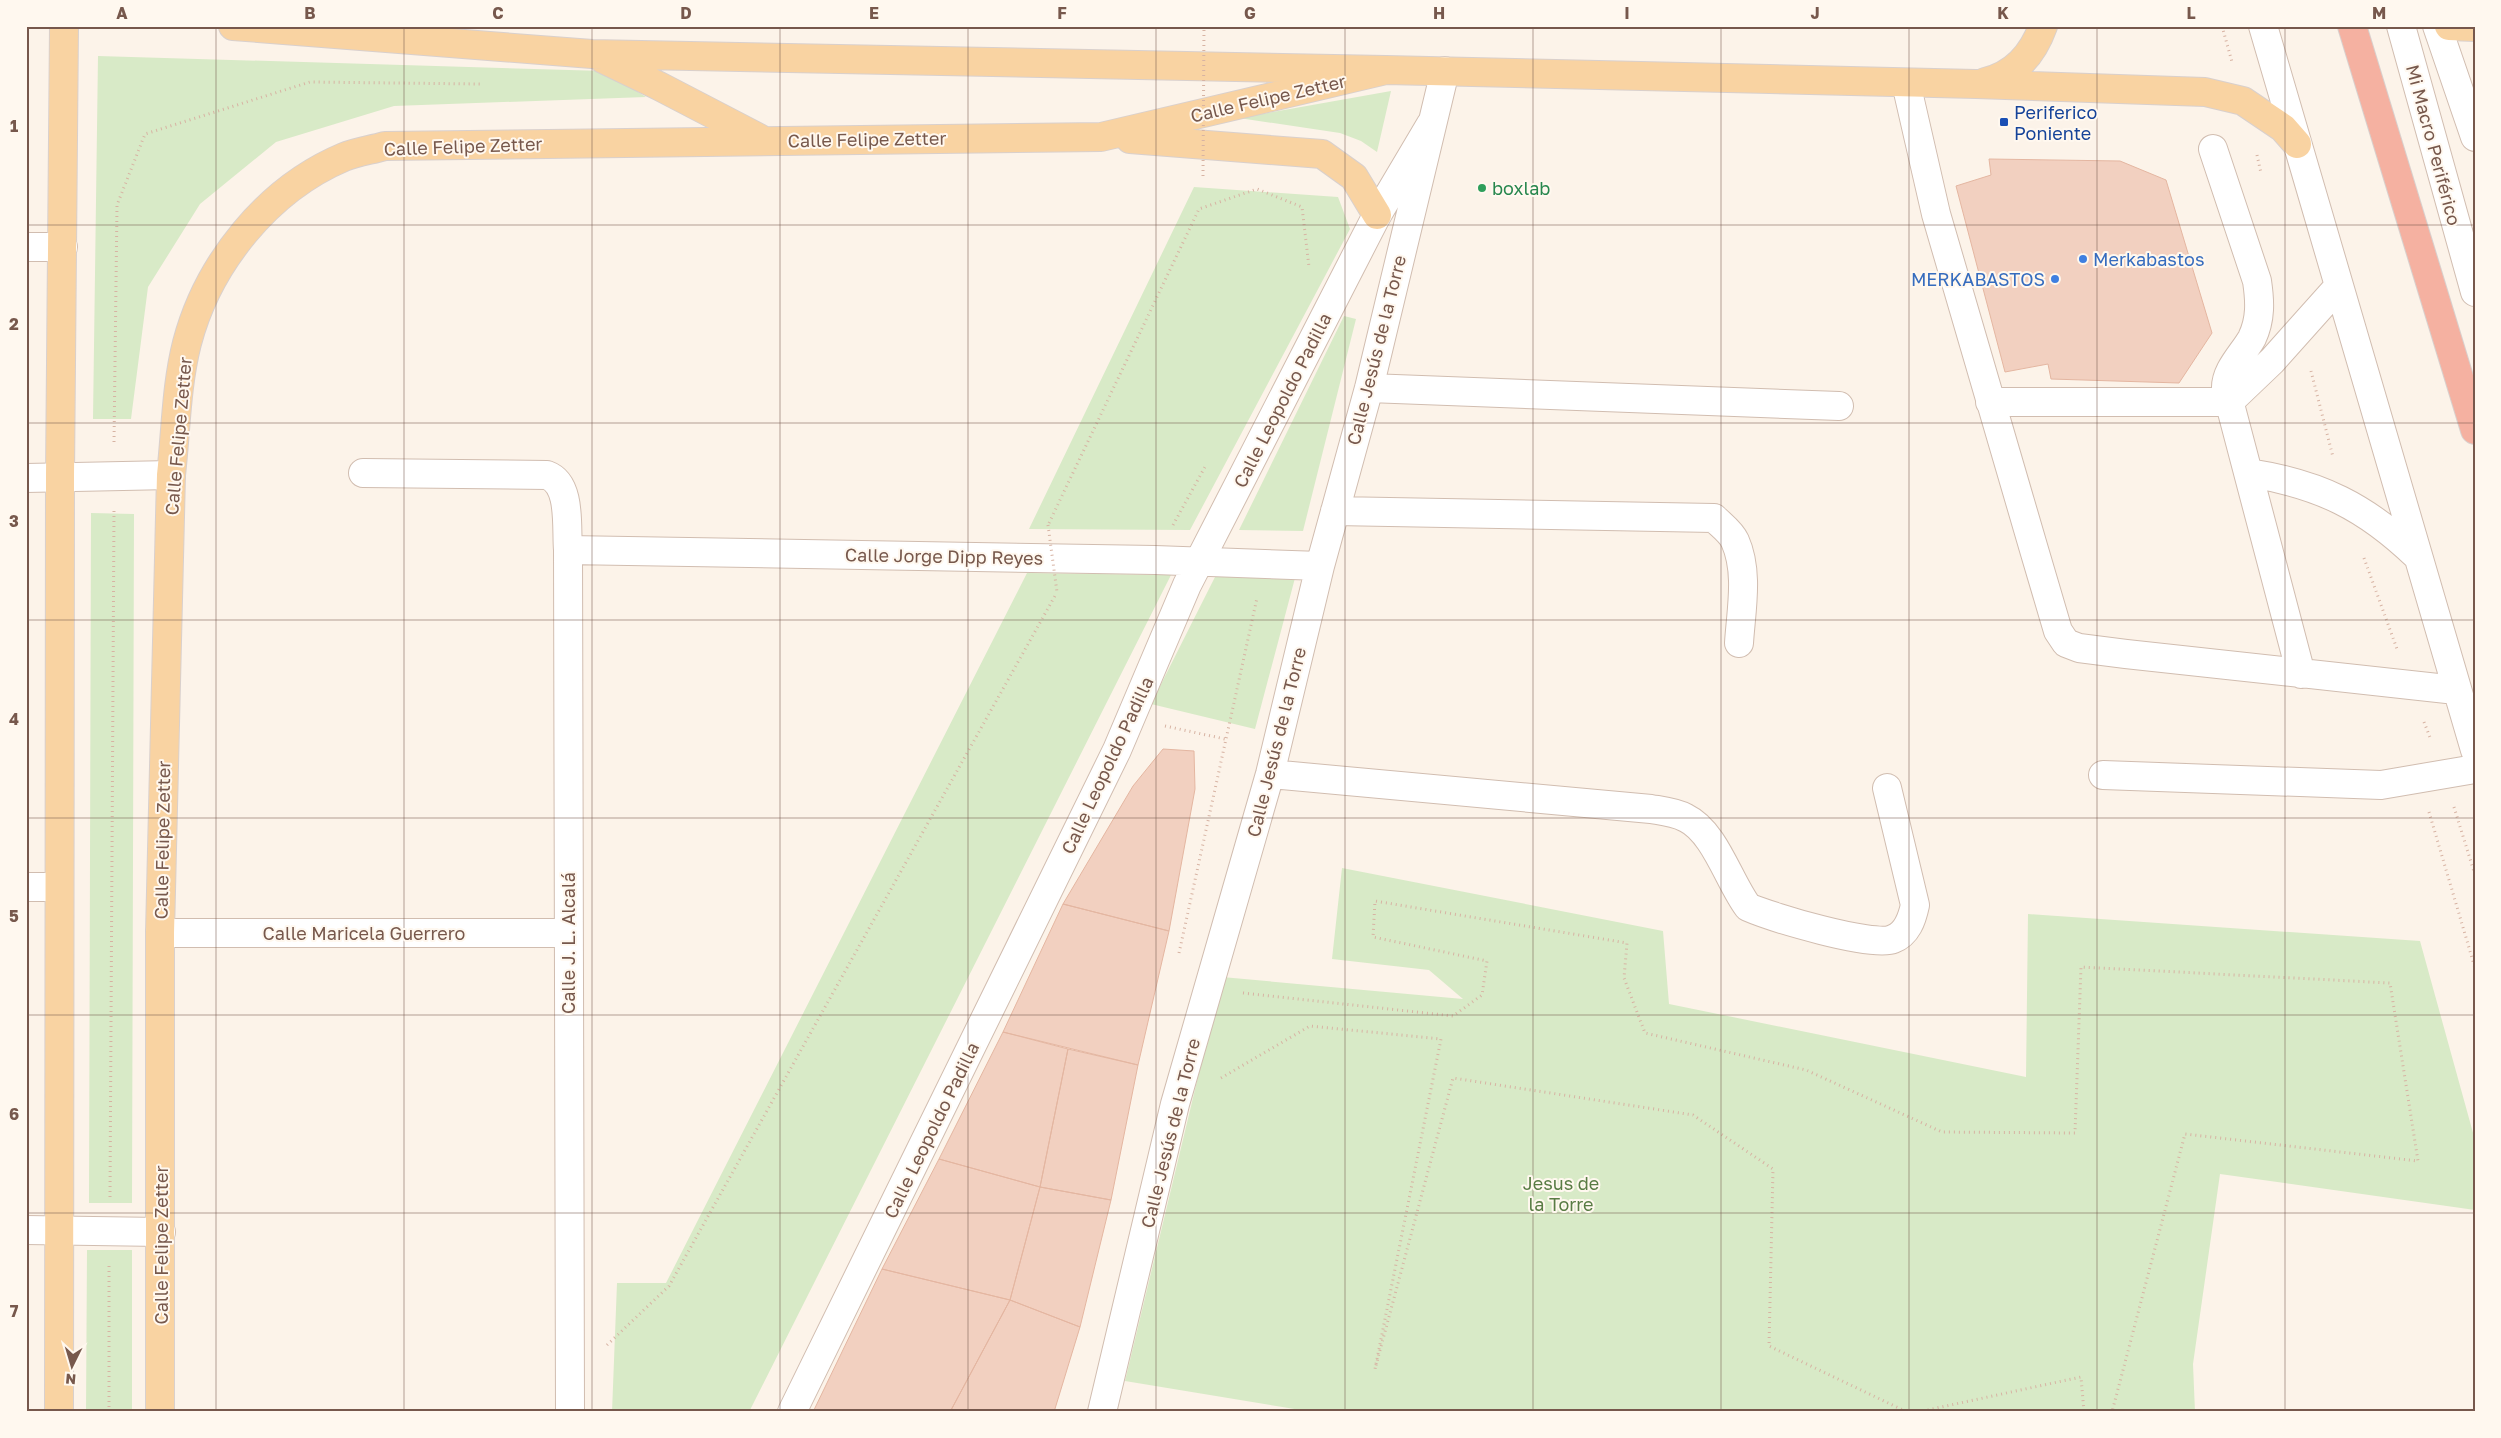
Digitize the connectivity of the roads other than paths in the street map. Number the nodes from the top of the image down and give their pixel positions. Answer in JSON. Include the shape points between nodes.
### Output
{"nodes":[{"id":1,"x":64,"y":26,"type":"edge"},
{"id":2,"x":233,"y":26,"type":"edge"},
{"id":3,"x":2043,"y":26,"type":"edge"},
{"id":4,"x":2263,"y":26,"type":"edge"},
{"id":5,"x":2352,"y":26,"type":"edge"},
{"id":6,"x":2401,"y":26,"type":"edge"},
{"id":7,"x":2437,"y":26,"type":"edge"},
{"id":8,"x":2449,"y":26,"type":"edge"},
{"id":9,"x":2475,"y":26,"type":"edge"},
{"id":10,"x":592,"y":54,"type":"junction"},
{"id":11,"x":1386,"y":70,"type":"junction"},
{"id":12,"x":1445,"y":72,"type":"junction"},
{"id":13,"x":1906,"y":83,"type":"junction"},
{"id":14,"x":1976,"y":84,"type":"junction"},
{"id":15,"x":1431,"y":124,"type":"junction"},
{"id":16,"x":1101,"y":136,"type":"junction"},
{"id":17,"x":2475,"y":137,"type":"edge"},
{"id":18,"x":763,"y":140,"type":"junction"},
{"id":19,"x":2298,"y":144,"type":"junction"},
{"id":20,"x":2213,"y":149,"type":"dead end"},
{"id":21,"x":1378,"y":215,"type":"junction"},
{"id":22,"x":26,"y":247,"type":"edge"},
{"id":23,"x":63,"y":247,"type":"junction"},
{"id":24,"x":2338,"y":286,"type":"junction"},
{"id":25,"x":2475,"y":292,"type":"edge"},
{"id":26,"x":1369,"y":388,"type":"junction"},
{"id":27,"x":1990,"y":402,"type":"junction"},
{"id":28,"x":2229,"y":402,"type":"junction"},
{"id":29,"x":1839,"y":406,"type":"dead end"},
{"id":30,"x":2475,"y":430,"type":"edge"},
{"id":31,"x":363,"y":473,"type":"dead end"},
{"id":32,"x":2249,"y":473,"type":"junction"},
{"id":33,"x":171,"y":475,"type":"junction"},
{"id":34,"x":60,"y":476,"type":"junction"},
{"id":35,"x":26,"y":478,"type":"edge"},
{"id":36,"x":1335,"y":511,"type":"junction"},
{"id":37,"x":568,"y":550,"type":"junction"},
{"id":38,"x":2417,"y":557,"type":"junction"},
{"id":39,"x":1198,"y":562,"type":"junction"},
{"id":40,"x":1320,"y":566,"type":"junction"},
{"id":41,"x":1739,"y":643,"type":"dead end"},
{"id":42,"x":2301,"y":674,"type":"junction"},
{"id":43,"x":2456,"y":690,"type":"junction"},
{"id":44,"x":2475,"y":750,"type":"edge"},
{"id":45,"x":2475,"y":769,"type":"edge"},
{"id":46,"x":1270,"y":774,"type":"junction"},
{"id":47,"x":2102,"y":775,"type":"dead end"},
{"id":48,"x":1887,"y":788,"type":"dead end"},
{"id":49,"x":26,"y":888,"type":"edge"},
{"id":50,"x":59,"y":888,"type":"junction"},
{"id":51,"x":160,"y":933,"type":"junction"},
{"id":52,"x":568,"y":933,"type":"junction"},
{"id":53,"x":26,"y":1230,"type":"edge"},
{"id":54,"x":60,"y":1230,"type":"junction"},
{"id":55,"x":161,"y":1232,"type":"junction"},
{"id":56,"x":59,"y":1412,"type":"edge"},
{"id":57,"x":160,"y":1412,"type":"edge"},
{"id":58,"x":570,"y":1412,"type":"edge"},
{"id":59,"x":792,"y":1412,"type":"edge"},
{"id":60,"x":1102,"y":1412,"type":"edge"}],
"edges":[{"from":1,"to":23,"type":"main road"},
{"from":2,"to":10,"type":"main road"},
{"from":3,"to":14,"type":"main road","via":[[2027,58],[1995,79]]},
{"from":4,"to":19,"type":"street"},
{"from":5,"to":30,"type":"highway"},
{"from":6,"to":25,"type":"street","name":"Mi Macro Periférico"},
{"from":7,"to":17,"type":"street","name":"Mi Macro Periférico"},
{"from":8,"to":9,"type":"main road"},
{"from":10,"to":11,"type":"main road"},
{"from":10,"to":18,"type":"main road"},
{"from":11,"to":12,"type":"main road"},
{"from":11,"to":16,"type":"main road","name":"Calle Felipe Zetter"},
{"from":12,"to":13,"type":"main road"},
{"from":12,"to":15,"type":"street","name":"Calle Jesús de la Torre"},
{"from":13,"to":14,"type":"main road"},
{"from":13,"to":27,"type":"street","via":[[1936,214]]},
{"from":14,"to":19,"type":"main road","via":[[2198,92],[2243,101],[2283,128]]},
{"from":15,"to":21,"type":"street","name":"Calle Leopoldo Padilla"},
{"from":15,"to":26,"type":"street","name":"Calle Jesús de la Torre"},
{"from":16,"to":18,"type":"main road","name":"Calle Felipe Zetter"},
{"from":16,"to":21,"type":"main road","via":[[1322,154],[1354,177]]},
{"from":18,"to":33,"type":"main road","name":"Calle Felipe Zetter","via":[[385,146],[346,156],[315,172],[287,191],[239,240],[219,267],[200,304],[187,342],[179,382],[178,423]]},
{"from":19,"to":24,"type":"street"},
{"from":20,"to":28,"type":"street","via":[[2257,281],[2260,310],[2252,338],[2228,377]]},
{"from":21,"to":39,"type":"street","name":"Calle Leopoldo Padilla"},
{"from":22,"to":23,"type":"street"},
{"from":23,"to":34,"type":"main road"},
{"from":24,"to":28,"type":"street","via":[[2272,361]]},
{"from":24,"to":38,"type":"street"},
{"from":26,"to":29,"type":"street"},
{"from":26,"to":36,"type":"street","name":"Calle Jesús de la Torre"},
{"from":27,"to":28,"type":"street"},
{"from":27,"to":42,"type":"street","via":[[2058,631],[2066,643],[2079,648]]},
{"from":28,"to":32,"type":"street"},
{"from":31,"to":37,"type":"street","name":"Calle J. L. Alcalá","via":[[538,474],[555,478],[562,485],[564,494]]},
{"from":32,"to":38,"type":"street","via":[[2282,478],[2343,500],[2370,516]]},
{"from":32,"to":42,"type":"street"},
{"from":33,"to":34,"type":"street"},
{"from":33,"to":51,"type":"main road","name":"Calle Felipe Zetter"},
{"from":34,"to":35,"type":"street"},
{"from":34,"to":50,"type":"main road"},
{"from":36,"to":40,"type":"street","name":"Calle Jesús de la Torre"},
{"from":36,"to":41,"type":"street","via":[[1714,518],[1734,539],[1739,555],[1742,571]]},
{"from":37,"to":39,"type":"street","name":"Calle Jorge Dipp Reyes"},
{"from":37,"to":52,"type":"street","name":"Calle J. L. Alcalá"},
{"from":38,"to":43,"type":"street"},
{"from":39,"to":40,"type":"street","name":"Calle Jorge Dipp Reyes"},
{"from":39,"to":59,"type":"street","name":"Calle Leopoldo Padilla","via":[[1117,750]]},
{"from":40,"to":46,"type":"street","name":"Calle Jesús de la Torre"},
{"from":42,"to":43,"type":"street"},
{"from":43,"to":44,"type":"street"},
{"from":45,"to":47,"type":"street","via":[[2381,785]]},
{"from":46,"to":48,"type":"street","via":[[1677,814],[1688,819],[1704,834],[1748,907],[1863,940],[1882,942],[1901,934],[1915,906]]},
{"from":46,"to":60,"type":"street","name":"Calle Jesús de la Torre","via":[[1175,1104]]},
{"from":49,"to":50,"type":"street"},
{"from":50,"to":54,"type":"main road"},
{"from":51,"to":52,"type":"street","name":"Calle Maricela Guerrero"},
{"from":51,"to":55,"type":"main road","name":"Calle Felipe Zetter"},
{"from":52,"to":58,"type":"street","name":"Calle J. L. Alcalá"},
{"from":53,"to":54,"type":"street"},
{"from":54,"to":55,"type":"street"},
{"from":54,"to":56,"type":"main road"},
{"from":55,"to":57,"type":"main road","name":"Calle Felipe Zetter"}]}
